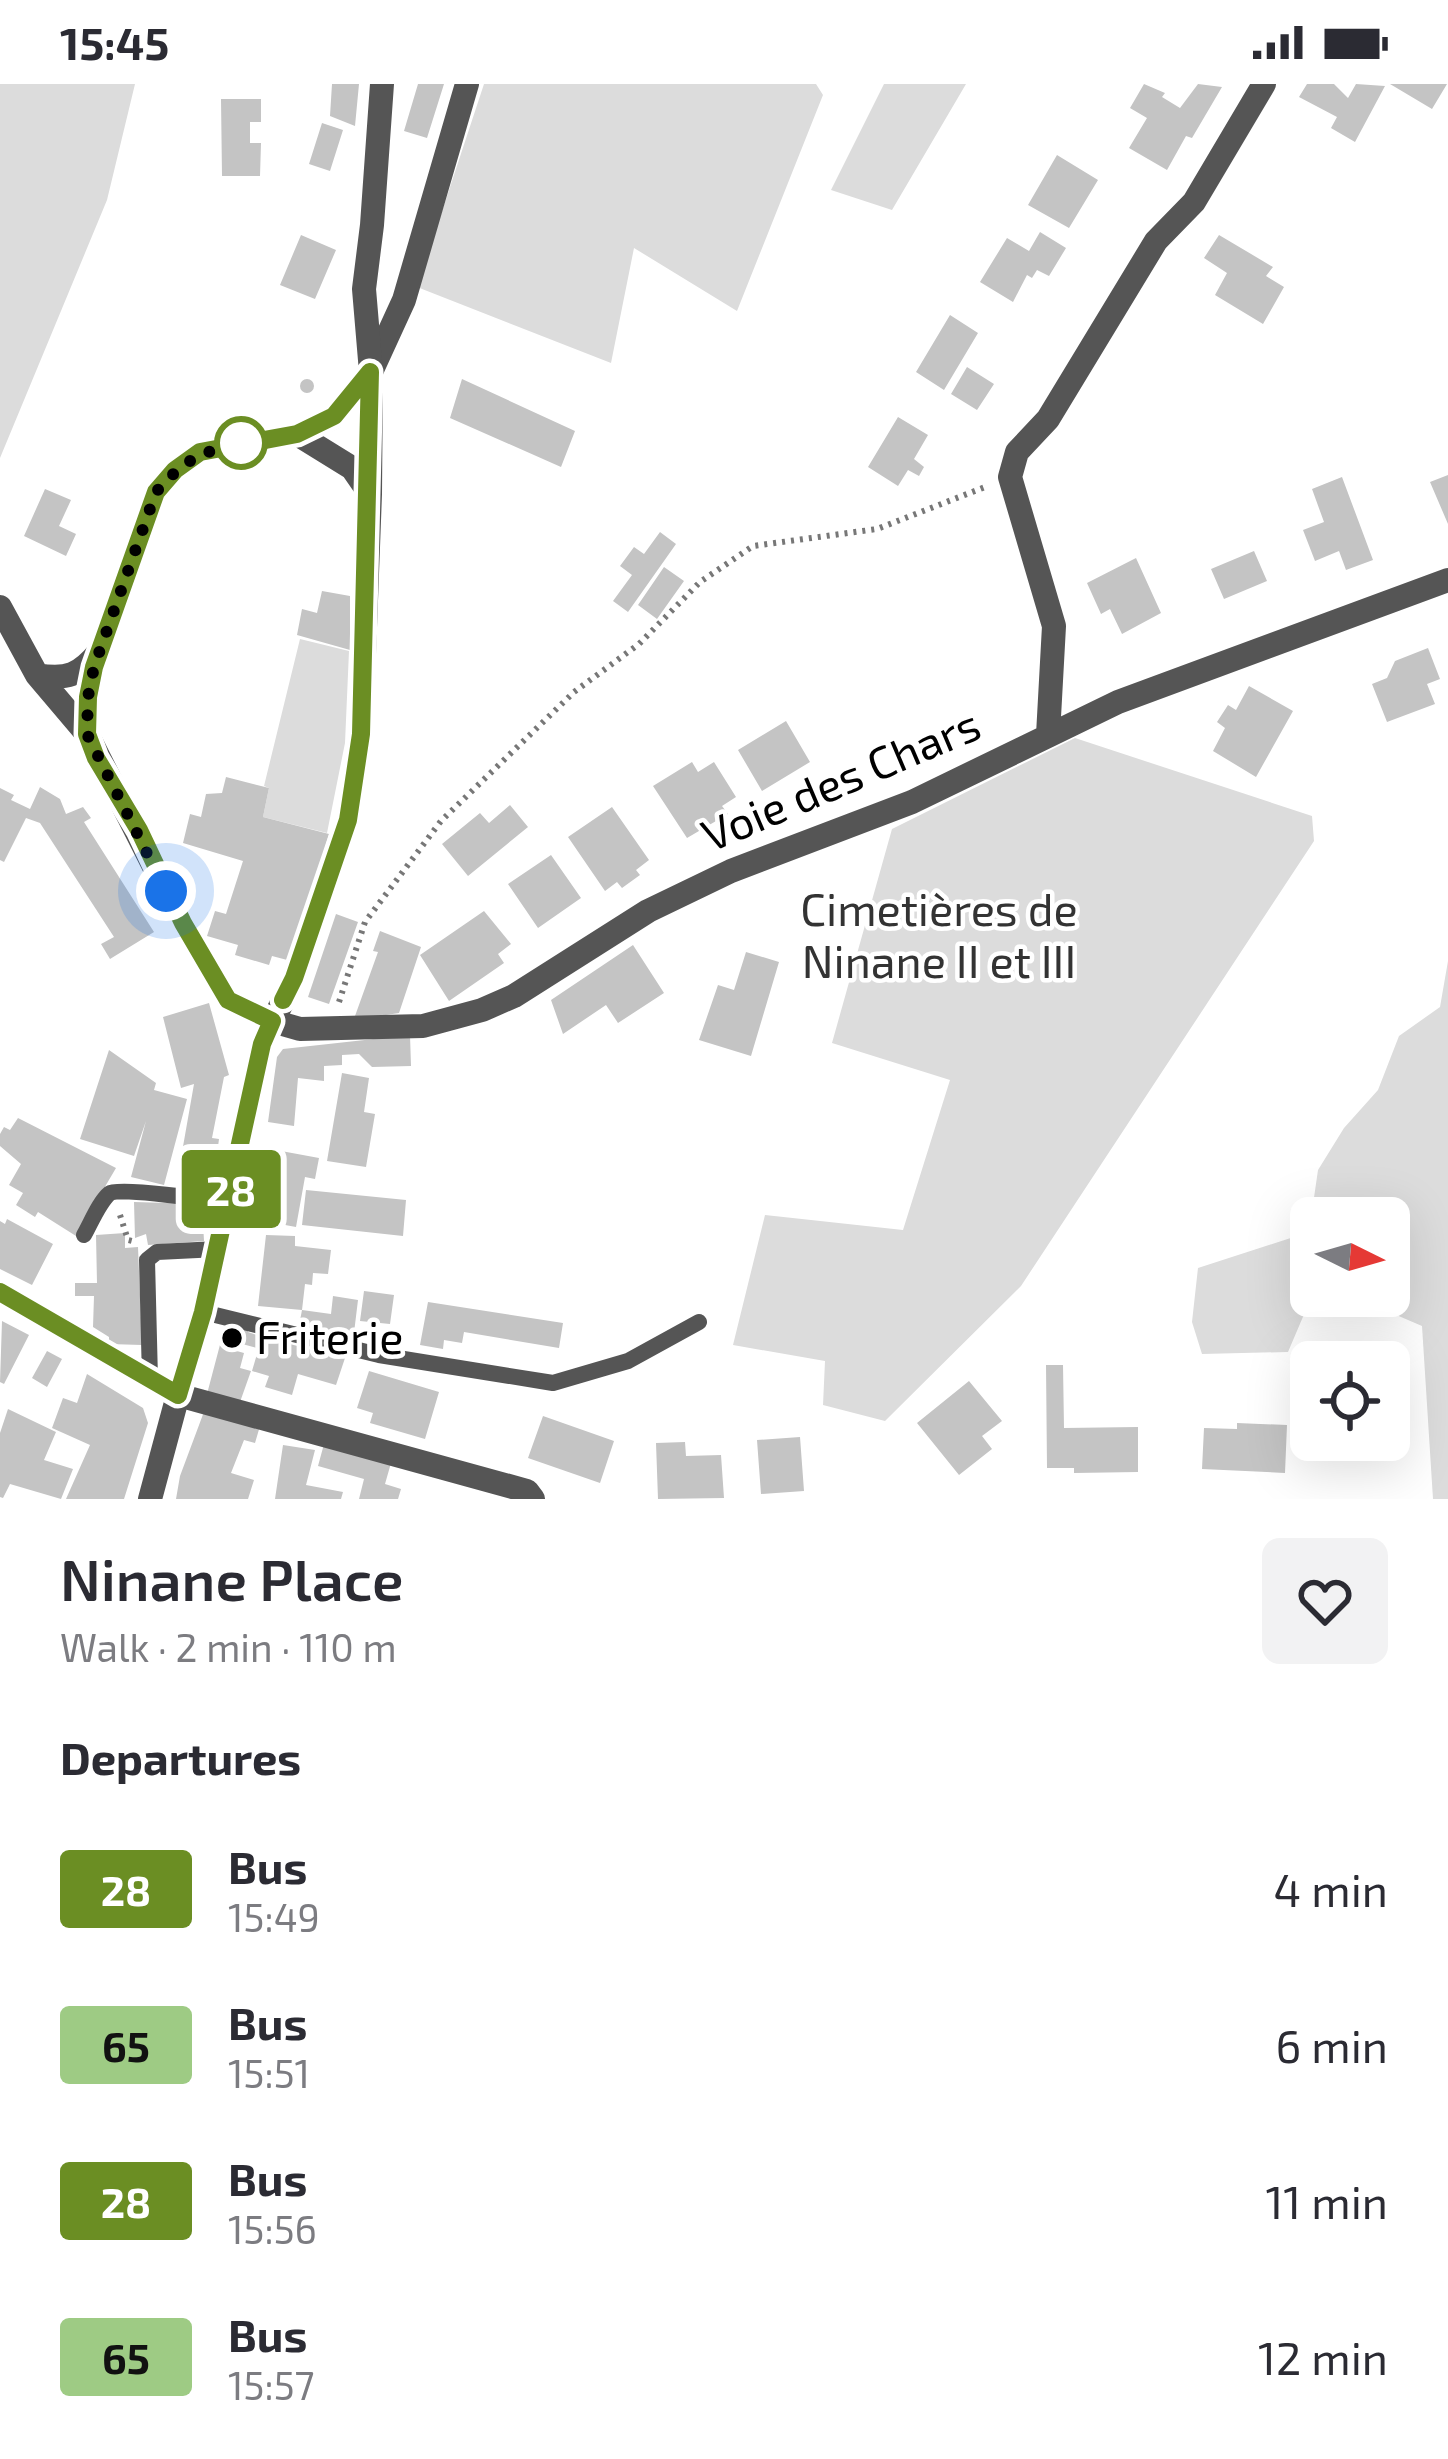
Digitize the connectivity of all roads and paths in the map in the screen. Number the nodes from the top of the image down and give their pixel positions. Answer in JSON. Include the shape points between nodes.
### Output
{"nodes":[{"id":1,"x":382,"y":84,"type":"edge"},
{"id":2,"x":467,"y":84,"type":"edge"},
{"id":3,"x":1264,"y":84,"type":"edge"},
{"id":4,"x":370,"y":372,"type":"junction"},
{"id":5,"x":297,"y":434,"type":"junction"},
{"id":6,"x":1010,"y":477,"type":"junction"},
{"id":7,"x":370,"y":494,"type":"junction"},
{"id":8,"x":1448,"y":580,"type":"edge"},
{"id":9,"x":0,"y":607,"type":"edge"},
{"id":10,"x":100,"y":650,"type":"junction"},
{"id":11,"x":37,"y":675,"type":"junction"},
{"id":12,"x":87,"y":734,"type":"junction"},
{"id":13,"x":1048,"y":735,"type":"junction"},
{"id":14,"x":272,"y":1021,"type":"junction"},
{"id":15,"x":330,"y":1028,"type":"junction"},
{"id":16,"x":107,"y":1198,"type":"junction"},
{"id":17,"x":227,"y":1204,"type":"junction"},
{"id":18,"x":84,"y":1235,"type":"dead end"},
{"id":19,"x":218,"y":1250,"type":"junction"},
{"id":20,"x":152,"y":1256,"type":"junction"},
{"id":21,"x":0,"y":1292,"type":"edge"},
{"id":22,"x":203,"y":1312,"type":"junction"},
{"id":23,"x":699,"y":1322,"type":"dead end"},
{"id":24,"x":150,"y":1379,"type":"junction"},
{"id":25,"x":178,"y":1395,"type":"junction"},
{"id":26,"x":150,"y":1499,"type":"edge"},
{"id":27,"x":533,"y":1499,"type":"edge"}],
"edges":[{"from":1,"to":4,"type":"street","via":[[364,289]]},
{"from":2,"to":4,"type":"street","via":[[404,300]]},
{"from":3,"to":6,"type":"street","via":[[1194,202],[1156,241],[1048,419],[1017,452]]},
{"from":4,"to":5,"type":"street","via":[[334,416]]},
{"from":4,"to":7,"type":"street"},
{"from":5,"to":7,"type":"street","via":[[352,468]]},
{"from":5,"to":10,"type":"street","via":[[200,452],[175,470],[156,492]]},
{"from":6,"to":13,"type":"street","via":[[1054,626]]},
{"from":6,"to":15,"type":"path","via":[[877,529],[753,546],[700,582],[441,821],[364,922]]},
{"from":7,"to":14,"type":"street","via":[[361,734],[348,820]]},
{"from":8,"to":13,"type":"street","name":"Voie des Chars"},
{"from":9,"to":11,"type":"street"},
{"from":10,"to":11,"type":"street","via":[[80,674]]},
{"from":10,"to":12,"type":"street"},
{"from":11,"to":12,"type":"street"},
{"from":12,"to":14,"type":"street","via":[[228,1000]]},
{"from":13,"to":15,"type":"street","name":"Voie des Chars","via":[[912,802],[647,911],[482,1010],[423,1026]]},
{"from":14,"to":15,"type":"street","name":"Voie des Chars"},
{"from":14,"to":17,"type":"street"},
{"from":16,"to":17,"type":"lane","via":[[123,1188]]},
{"from":16,"to":18,"type":"lane"},
{"from":16,"to":20,"type":"path","via":[[128,1240]]},
{"from":17,"to":19,"type":"street"},
{"from":19,"to":20,"type":"lane"},
{"from":19,"to":22,"type":"street"},
{"from":20,"to":24,"type":"lane"},
{"from":21,"to":24,"type":"street"},
{"from":22,"to":23,"type":"lane","via":[[379,1355],[553,1383],[628,1361]]},
{"from":22,"to":25,"type":"street"},
{"from":24,"to":25,"type":"street"},
{"from":25,"to":26,"type":"street"},
{"from":25,"to":27,"type":"street"}]}
